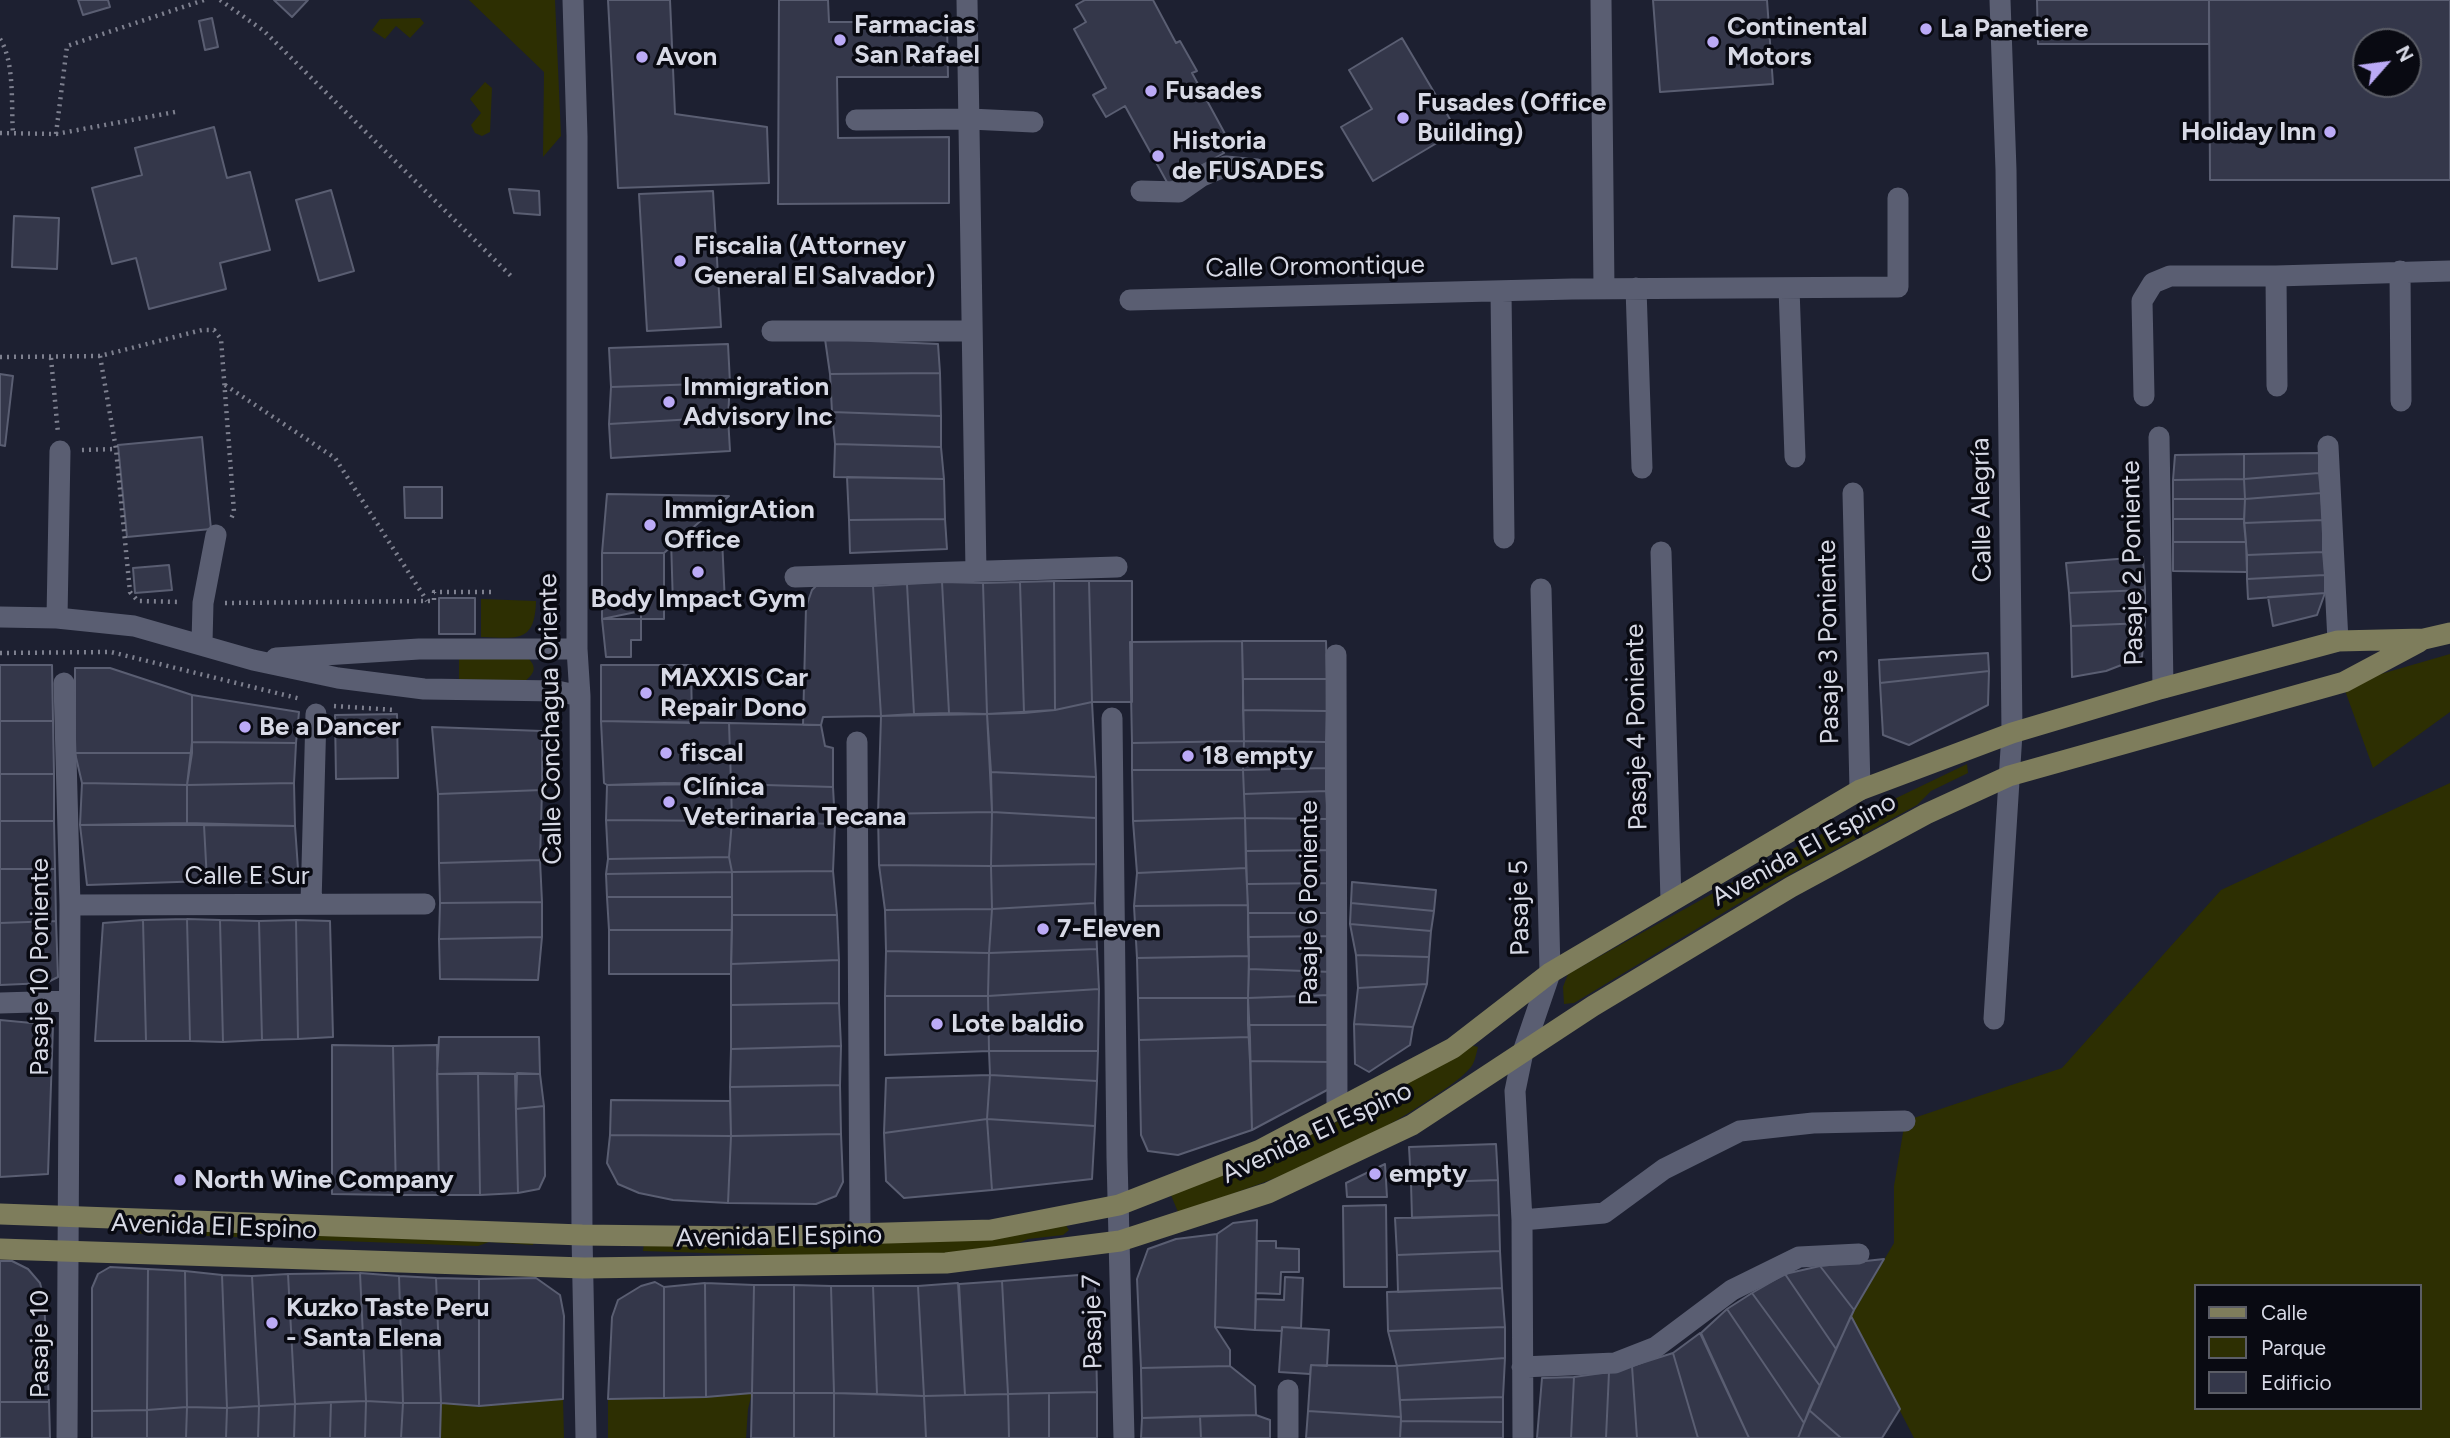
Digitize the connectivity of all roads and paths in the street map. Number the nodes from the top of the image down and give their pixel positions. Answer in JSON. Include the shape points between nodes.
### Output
{"nodes":[{"id":1,"x":204,"y":0,"type":"edge"},
{"id":2,"x":220,"y":0,"type":"edge"},
{"id":3,"x":573,"y":0,"type":"edge"},
{"id":4,"x":967,"y":0,"type":"edge"},
{"id":5,"x":1601,"y":0,"type":"edge"},
{"id":6,"x":2000,"y":0,"type":"edge"},
{"id":7,"x":0,"y":39,"type":"edge"},
{"id":8,"x":175,"y":112,"type":"dead end"},
{"id":9,"x":970,"y":119,"type":"junction"},
{"id":10,"x":856,"y":120,"type":"dead end"},
{"id":11,"x":1033,"y":122,"type":"dead end"},
{"id":12,"x":0,"y":134,"type":"edge"},
{"id":13,"x":13,"y":134,"type":"junction"},
{"id":14,"x":56,"y":134,"type":"junction"},
{"id":15,"x":1257,"y":169,"type":"dead end"},
{"id":16,"x":1141,"y":191,"type":"dead end"},
{"id":17,"x":1898,"y":198,"type":"dead end"},
{"id":18,"x":2400,"y":271,"type":"junction"},
{"id":19,"x":2450,"y":271,"type":"edge"},
{"id":20,"x":2276,"y":276,"type":"junction"},
{"id":21,"x":513,"y":279,"type":"dead end"},
{"id":22,"x":1636,"y":288,"type":"junction"},
{"id":23,"x":1789,"y":288,"type":"junction"},
{"id":24,"x":1604,"y":289,"type":"junction"},
{"id":25,"x":1501,"y":291,"type":"junction"},
{"id":26,"x":1130,"y":300,"type":"dead end"},
{"id":27,"x":772,"y":331,"type":"dead end"},
{"id":28,"x":971,"y":331,"type":"junction"},
{"id":29,"x":0,"y":357,"type":"edge"},
{"id":30,"x":51,"y":358,"type":"junction"},
{"id":31,"x":225,"y":385,"type":"junction"},
{"id":32,"x":2277,"y":386,"type":"dead end"},
{"id":33,"x":2144,"y":396,"type":"dead end"},
{"id":34,"x":2401,"y":401,"type":"dead end"},
{"id":35,"x":2159,"y":437,"type":"dead end"},
{"id":36,"x":2328,"y":446,"type":"dead end"},
{"id":37,"x":116,"y":449,"type":"dead end"},
{"id":38,"x":60,"y":451,"type":"junction"},
{"id":39,"x":1794,"y":457,"type":"dead end"},
{"id":40,"x":1642,"y":468,"type":"dead end"},
{"id":41,"x":1853,"y":493,"type":"dead end"},
{"id":42,"x":216,"y":535,"type":"joint"},
{"id":43,"x":1504,"y":538,"type":"dead end"},
{"id":44,"x":1661,"y":552,"type":"dead end"},
{"id":45,"x":1117,"y":568,"type":"dead end"},
{"id":46,"x":976,"y":572,"type":"junction"},
{"id":47,"x":794,"y":577,"type":"dead end"},
{"id":48,"x":1541,"y":589,"type":"dead end"},
{"id":49,"x":428,"y":601,"type":"dead end"},
{"id":50,"x":0,"y":617,"type":"edge"},
{"id":51,"x":57,"y":618,"type":"junction"},
{"id":52,"x":2450,"y":633,"type":"edge"},
{"id":53,"x":2424,"y":639,"type":"junction"},
{"id":54,"x":2338,"y":641,"type":"junction"},
{"id":55,"x":202,"y":643,"type":"junction"},
{"id":56,"x":577,"y":649,"type":"junction"},
{"id":57,"x":1336,"y":655,"type":"dead end"},
{"id":58,"x":253,"y":660,"type":"junction"},
{"id":59,"x":64,"y":683,"type":"dead end"},
{"id":60,"x":2162,"y":688,"type":"junction"},
{"id":61,"x":580,"y":696,"type":"junction"},
{"id":62,"x":316,"y":714,"type":"dead end"},
{"id":63,"x":1112,"y":718,"type":"dead end"},
{"id":64,"x":2012,"y":733,"type":"junction"},
{"id":65,"x":857,"y":742,"type":"dead end"},
{"id":66,"x":2009,"y":776,"type":"junction"},
{"id":67,"x":1860,"y":790,"type":"junction"},
{"id":68,"x":1671,"y":901,"type":"junction"},
{"id":69,"x":311,"y":904,"type":"junction"},
{"id":70,"x":425,"y":904,"type":"dead end"},
{"id":71,"x":70,"y":905,"type":"junction"},
{"id":72,"x":1549,"y":973,"type":"junction"},
{"id":73,"x":69,"y":1001,"type":"junction"},
{"id":74,"x":0,"y":1003,"type":"edge"},
{"id":75,"x":1994,"y":1019,"type":"dead end"},
{"id":76,"x":1523,"y":1052,"type":"junction"},
{"id":77,"x":1337,"y":1109,"type":"junction"},
{"id":78,"x":1905,"y":1121,"type":"dead end"},
{"id":79,"x":1119,"y":1205,"type":"junction"},
{"id":80,"x":0,"y":1214,"type":"edge"},
{"id":81,"x":68,"y":1215,"type":"junction"},
{"id":82,"x":1522,"y":1220,"type":"junction"},
{"id":83,"x":860,"y":1233,"type":"junction"},
{"id":84,"x":582,"y":1235,"type":"junction"},
{"id":85,"x":1120,"y":1241,"type":"junction"},
{"id":86,"x":0,"y":1249,"type":"edge"},
{"id":87,"x":68,"y":1250,"type":"junction"},
{"id":88,"x":1859,"y":1254,"type":"dead end"},
{"id":89,"x":583,"y":1268,"type":"junction"},
{"id":90,"x":1522,"y":1367,"type":"junction"},
{"id":91,"x":1288,"y":1390,"type":"dead end"},
{"id":92,"x":67,"y":1438,"type":"edge"},
{"id":93,"x":586,"y":1438,"type":"edge"},
{"id":94,"x":1124,"y":1438,"type":"edge"},
{"id":95,"x":1288,"y":1438,"type":"edge"},
{"id":96,"x":1523,"y":1438,"type":"edge"}],
"edges":[{"from":1,"to":14,"type":"path","via":[[67,46]]},
{"from":2,"to":21,"type":"path","via":[[264,31]]},
{"from":3,"to":56,"type":"street","name":"Calle Conchagua Oriente"},
{"from":4,"to":9,"type":"street"},
{"from":5,"to":24,"type":"street"},
{"from":6,"to":64,"type":"street","name":"Calle Alegría"},
{"from":7,"to":13,"type":"path","via":[[9,63]]},
{"from":8,"to":14,"type":"path"},
{"from":9,"to":10,"type":"street"},
{"from":9,"to":11,"type":"street"},
{"from":9,"to":28,"type":"street"},
{"from":12,"to":13,"type":"path"},
{"from":13,"to":14,"type":"path"},
{"from":15,"to":16,"type":"street","via":[[1226,166],[1179,192]]},
{"from":17,"to":23,"type":"street","name":"Calle Oromontique","via":[[1898,288]]},
{"from":18,"to":19,"type":"street"},
{"from":18,"to":20,"type":"street"},
{"from":18,"to":34,"type":"street"},
{"from":20,"to":32,"type":"street"},
{"from":20,"to":33,"type":"street","via":[[2170,276],[2153,283],[2142,301]]},
{"from":22,"to":23,"type":"street","name":"Calle Oromontique"},
{"from":22,"to":24,"type":"street","name":"Calle Oromontique"},
{"from":22,"to":40,"type":"street"},
{"from":23,"to":39,"type":"street"},
{"from":24,"to":25,"type":"street","name":"Calle Oromontique"},
{"from":25,"to":26,"type":"street","name":"Calle Oromontique"},
{"from":25,"to":43,"type":"street"},
{"from":27,"to":28,"type":"street"},
{"from":28,"to":46,"type":"street"},
{"from":29,"to":30,"type":"path"},
{"from":30,"to":31,"type":"path","via":[[100,356],[214,330],[221,339]]},
{"from":30,"to":38,"type":"path"},
{"from":31,"to":42,"type":"path","via":[[234,512]]},
{"from":31,"to":49,"type":"path","via":[[335,458]]},
{"from":35,"to":60,"type":"street","name":"Pasaje 2 Poniente"},
{"from":36,"to":54,"type":"street"},
{"from":37,"to":38,"type":"path"},
{"from":38,"to":51,"type":"street"},
{"from":41,"to":67,"type":"street","name":"Pasaje 3 Poniente"},
{"from":42,"to":55,"type":"street","via":[[203,603]]},
{"from":44,"to":68,"type":"street","name":"Pasaje 4 Poniente"},
{"from":45,"to":46,"type":"street"},
{"from":46,"to":47,"type":"street"},
{"from":48,"to":72,"type":"street","name":"Pasaje 5"},
{"from":50,"to":51,"type":"street"},
{"from":51,"to":55,"type":"street","via":[[134,626]]},
{"from":52,"to":53,"type":"main road","name":"Avenida El Espino"},
{"from":53,"to":54,"type":"main road","name":"Avenida El Espino"},
{"from":53,"to":66,"type":"main road","name":"Avenida El Espino","via":[[2344,682]]},
{"from":54,"to":60,"type":"main road","name":"Avenida El Espino"},
{"from":55,"to":58,"type":"street"},
{"from":56,"to":58,"type":"street","via":[[419,649]]},
{"from":56,"to":61,"type":"street","name":"Calle Conchagua Oriente"},
{"from":57,"to":77,"type":"street","name":"Pasaje 6 Poniente"},
{"from":58,"to":61,"type":"street","via":[[338,678],[424,689],[557,691]]},
{"from":59,"to":71,"type":"street","name":"Pasaje 10 Poniente"},
{"from":60,"to":64,"type":"main road","name":"Avenida El Espino"},
{"from":61,"to":84,"type":"street","name":"Calle Conchagua Oriente"},
{"from":62,"to":69,"type":"street"},
{"from":63,"to":79,"type":"street","name":"Pasaje 7"},
{"from":64,"to":66,"type":"street","name":"Calle Alegría"},
{"from":64,"to":67,"type":"main road","name":"Avenida El Espino"},
{"from":65,"to":83,"type":"street"},
{"from":66,"to":75,"type":"street","name":"Calle Alegría"},
{"from":66,"to":76,"type":"main road","name":"Avenida El Espino","via":[[1926,814],[1791,887]]},
{"from":67,"to":68,"type":"main road","name":"Avenida El Espino"},
{"from":68,"to":72,"type":"main road","name":"Avenida El Espino"},
{"from":69,"to":70,"type":"street","name":"Calle E Sur"},
{"from":69,"to":71,"type":"street","name":"Calle E Sur"},
{"from":71,"to":73,"type":"street","name":"Pasaje 10 Poniente"},
{"from":72,"to":76,"type":"street","name":"Pasaje 5"},
{"from":72,"to":77,"type":"main road","name":"Avenida El Espino","via":[[1453,1048]]},
{"from":73,"to":74,"type":"street"},
{"from":73,"to":81,"type":"street","name":"Pasaje 10 Poniente"},
{"from":76,"to":82,"type":"street","name":"Pasaje 5","via":[[1515,1091]]},
{"from":76,"to":85,"type":"main road","name":"Avenida El Espino","via":[[1412,1125],[1268,1193]]},
{"from":77,"to":79,"type":"main road","name":"Avenida El Espino","via":[[1260,1150]]},
{"from":78,"to":82,"type":"street","via":[[1813,1123],[1740,1132],[1664,1170],[1604,1213]]},
{"from":79,"to":83,"type":"main road","name":"Avenida El Espino","via":[[991,1230]]},
{"from":79,"to":85,"type":"street","name":"Pasaje 7"},
{"from":80,"to":81,"type":"main road","name":"Avenida El Espino"},
{"from":81,"to":84,"type":"main road","name":"Avenida El Espino"},
{"from":81,"to":87,"type":"street","name":"Pasaje 10 Poniente"},
{"from":82,"to":90,"type":"street","name":"Pasaje 5"},
{"from":83,"to":84,"type":"main road","name":"Avenida El Espino"},
{"from":84,"to":89,"type":"street","name":"Calle Conchagua Oriente"},
{"from":85,"to":89,"type":"main road","name":"Avenida El Espino","via":[[946,1263]]},
{"from":85,"to":94,"type":"street","name":"Pasaje 7"},
{"from":86,"to":87,"type":"main road","name":"Avenida El Espino"},
{"from":87,"to":89,"type":"main road","name":"Avenida El Espino"},
{"from":87,"to":92,"type":"street","name":"Pasaje 10"},
{"from":88,"to":90,"type":"street","via":[[1799,1257],[1732,1290],[1656,1348],[1615,1363]]},
{"from":89,"to":93,"type":"street","name":"Calle Conchagua Oriente"},
{"from":90,"to":96,"type":"street","name":"Pasaje 5"},
{"from":91,"to":95,"type":"street"}]}
